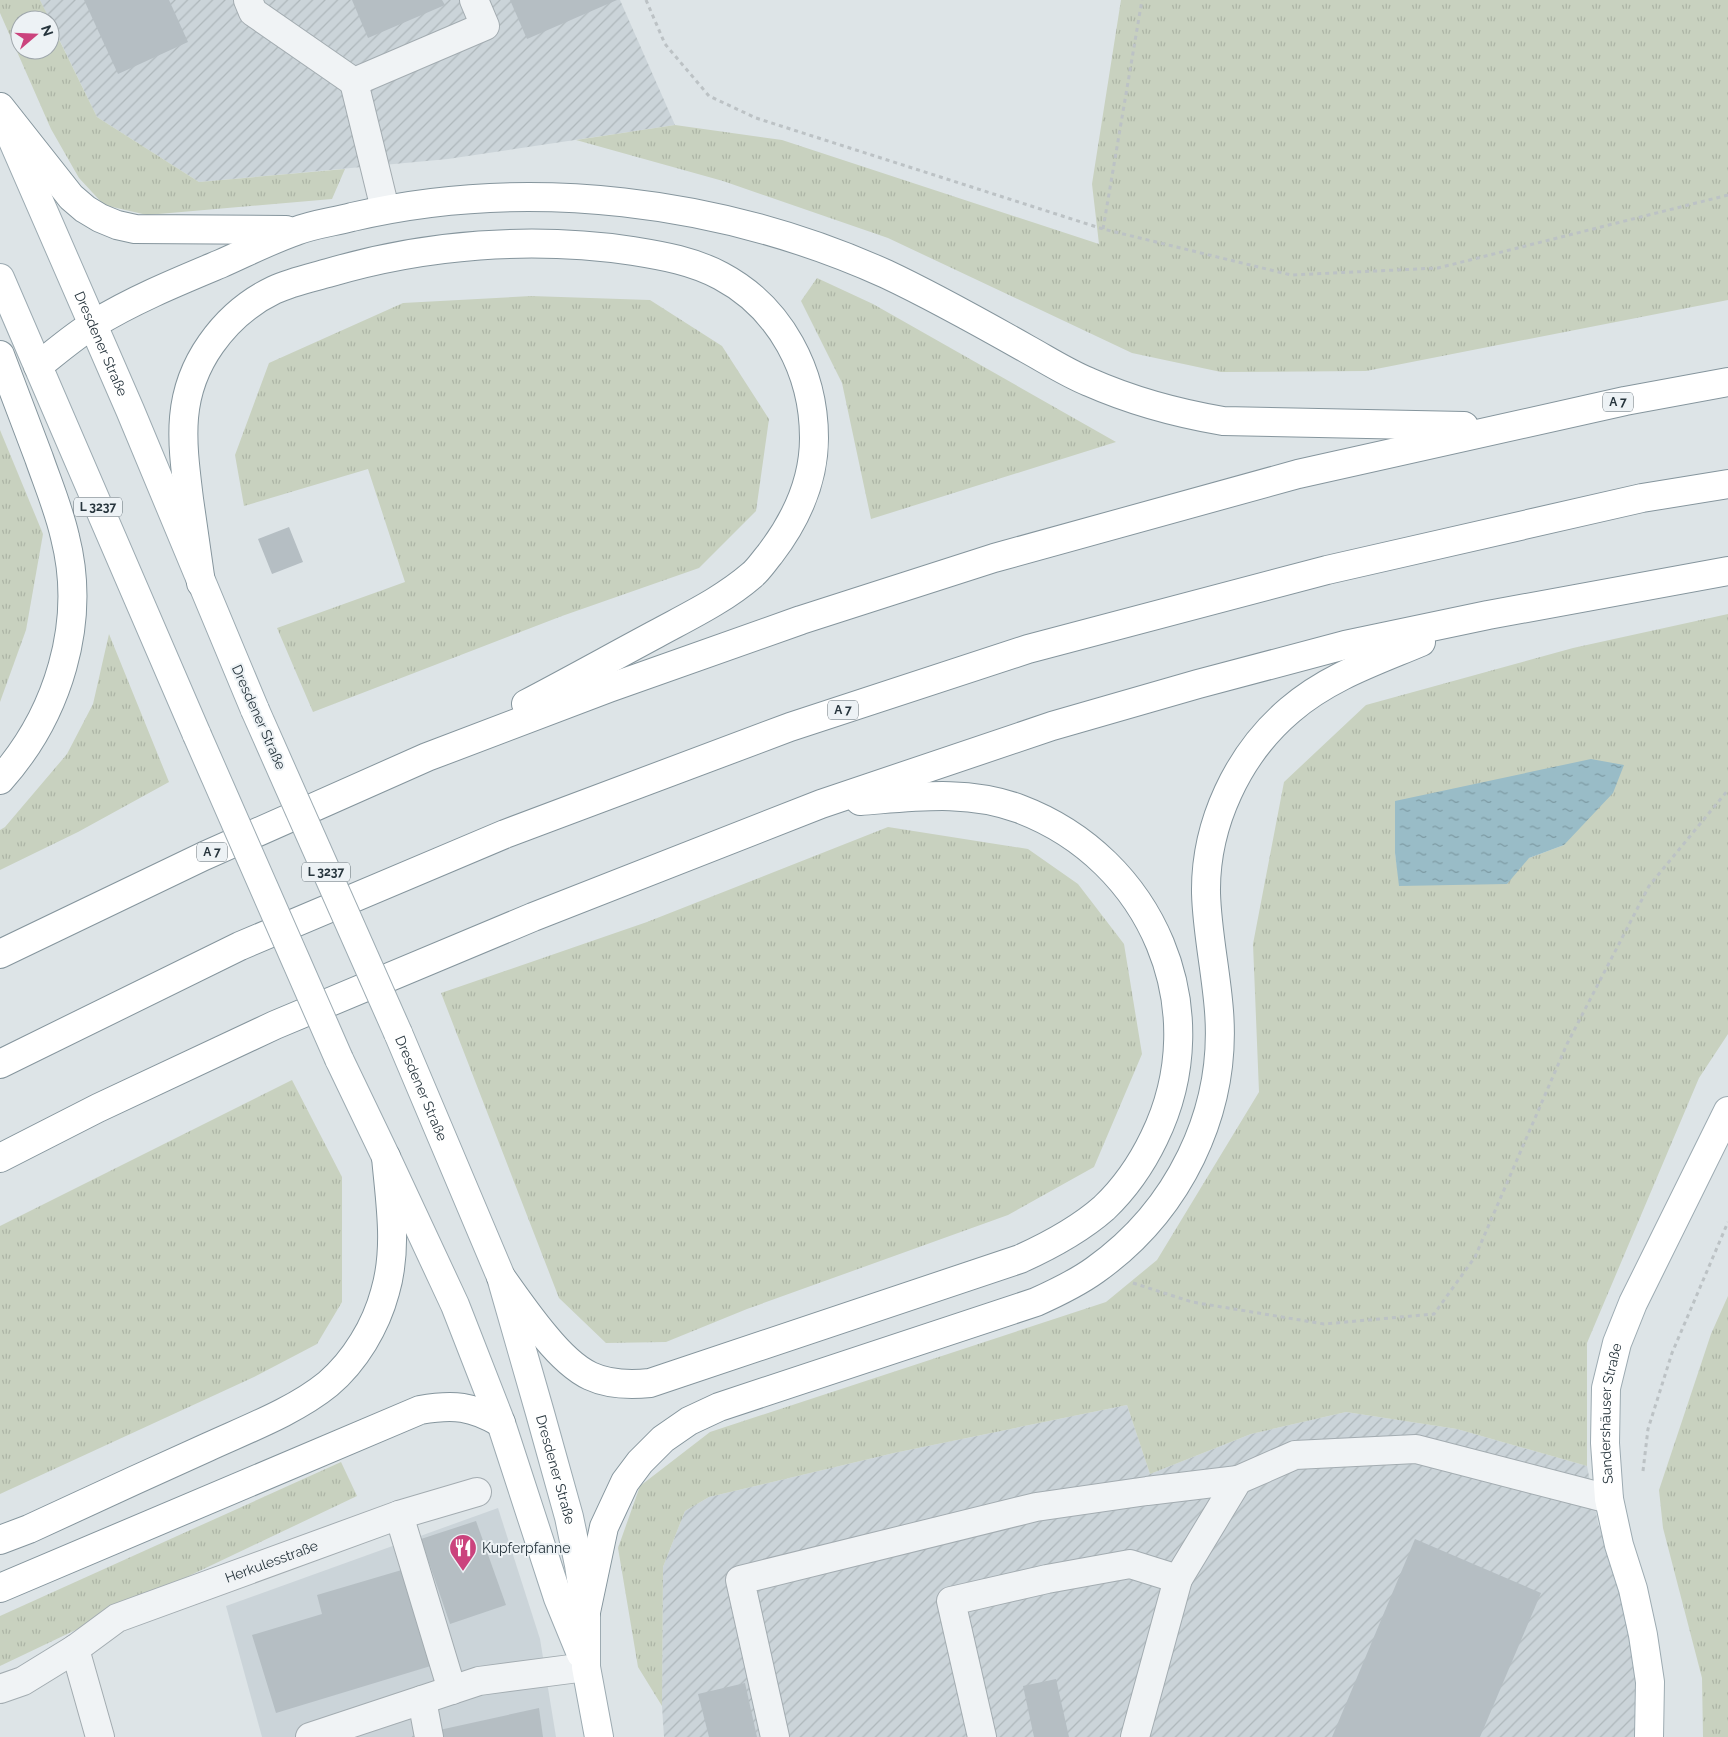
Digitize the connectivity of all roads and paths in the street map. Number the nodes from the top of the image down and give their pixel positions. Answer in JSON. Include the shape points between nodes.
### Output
{"nodes":[{"id":1,"x":248,"y":0,"type":"edge"},
{"id":2,"x":474,"y":0,"type":"edge"},
{"id":3,"x":646,"y":0,"type":"edge"},
{"id":4,"x":1142,"y":0,"type":"edge"},
{"id":5,"x":354,"y":82,"type":"junction"},
{"id":6,"x":0,"y":108,"type":"edge"},
{"id":7,"x":1728,"y":195,"type":"edge"},
{"id":8,"x":385,"y":209,"type":"junction"},
{"id":9,"x":1103,"y":229,"type":"junction"},
{"id":10,"x":297,"y":230,"type":"junction"},
{"id":11,"x":0,"y":278,"type":"edge"},
{"id":12,"x":93,"y":324,"type":"junction"},
{"id":13,"x":0,"y":355,"type":"edge"},
{"id":14,"x":38,"y":366,"type":"junction"},
{"id":15,"x":1728,"y":382,"type":"edge"},
{"id":16,"x":1508,"y":427,"type":"junction"},
{"id":17,"x":1728,"y":484,"type":"edge"},
{"id":18,"x":1728,"y":571,"type":"edge"},
{"id":19,"x":201,"y":583,"type":"junction"},
{"id":20,"x":1488,"y":615,"type":"junction"},
{"id":21,"x":427,"y":757,"type":"junction"},
{"id":22,"x":0,"y":780,"type":"edge"},
{"id":23,"x":1728,"y":790,"type":"edge"},
{"id":24,"x":821,"y":804,"type":"junction"},
{"id":25,"x":0,"y":954,"type":"edge"},
{"id":26,"x":0,"y":1064,"type":"edge"},
{"id":27,"x":1728,"y":1111,"type":"edge"},
{"id":28,"x":386,"y":1157,"type":"junction"},
{"id":29,"x":0,"y":1158,"type":"edge"},
{"id":30,"x":1728,"y":1222,"type":"edge"},
{"id":31,"x":1094,"y":1271,"type":"junction"},
{"id":32,"x":501,"y":1277,"type":"junction"},
{"id":33,"x":501,"y":1423,"type":"junction"},
{"id":34,"x":1642,"y":1476,"type":"dead end"},
{"id":35,"x":1238,"y":1480,"type":"junction"},
{"id":36,"x":477,"y":1492,"type":"dead end"},
{"id":37,"x":1609,"y":1499,"type":"junction"},
{"id":38,"x":399,"y":1514,"type":"junction"},
{"id":39,"x":0,"y":1540,"type":"edge"},
{"id":40,"x":1178,"y":1580,"type":"junction"},
{"id":41,"x":0,"y":1588,"type":"edge"},
{"id":42,"x":586,"y":1612,"type":"junction"},
{"id":43,"x":75,"y":1649,"type":"junction"},
{"id":44,"x":586,"y":1667,"type":"junction"},
{"id":45,"x":0,"y":1689,"type":"edge"},
{"id":46,"x":452,"y":1690,"type":"junction"},
{"id":47,"x":422,"y":1700,"type":"junction"},
{"id":48,"x":100,"y":1737,"type":"edge"},
{"id":49,"x":310,"y":1737,"type":"edge"},
{"id":50,"x":429,"y":1737,"type":"edge"},
{"id":51,"x":599,"y":1737,"type":"edge"},
{"id":52,"x":774,"y":1737,"type":"edge"},
{"id":53,"x":982,"y":1737,"type":"edge"},
{"id":54,"x":1134,"y":1737,"type":"edge"},
{"id":55,"x":1649,"y":1737,"type":"edge"}],
"edges":[{"from":1,"to":5,"type":"street","via":[[253,12]]},
{"from":2,"to":5,"type":"street","via":[[485,26]]},
{"from":3,"to":9,"type":"path","via":[[665,44],[709,96],[756,118]]},
{"from":4,"to":9,"type":"path"},
{"from":5,"to":8,"type":"street"},
{"from":6,"to":10,"type":"main road","via":[[71,197],[85,209],[117,225],[153,230]]},
{"from":6,"to":12,"type":"main road","name":"Dresdener Straße","number":"L 3237"},
{"from":7,"to":9,"type":"path","via":[[1438,268],[1291,275]]},
{"from":8,"to":10,"type":"main road"},
{"from":8,"to":16,"type":"main road","via":[[523,197],[593,200],[662,208],[730,221],[783,235],[886,274],[1086,381],[1134,400],[1184,414],[1223,421]]},
{"from":10,"to":12,"type":"main road","via":[[161,289]]},
{"from":11,"to":14,"type":"main road","number":"L 3237"},
{"from":12,"to":14,"type":"main road"},
{"from":12,"to":19,"type":"main road","name":"Dresdener Straße","number":"L 3237"},
{"from":13,"to":22,"type":"main road","via":[[57,508],[66,539],[72,603],[63,667],[51,702],[34,735]]},
{"from":14,"to":28,"type":"main road","number":"L 3237","bridge":true,"via":[[339,1059]]},
{"from":15,"to":16,"type":"main road","number":"A 7"},
{"from":16,"to":21,"type":"main road","number":"A 7","via":[[1298,474],[994,558],[764,633]]},
{"from":17,"to":26,"type":"main road","number":"A 7","via":[[1642,498],[1318,573],[1028,649],[790,727],[505,834],[240,946]]},
{"from":18,"to":20,"type":"main road"},
{"from":19,"to":21,"type":"main road","via":[[182,446],[187,393],[209,345],[250,304],[275,290],[351,266],[400,255],[462,246],[561,244],[614,248],[696,264],[747,293],[786,336],[800,362],[814,421],[814,452],[808,483],[797,513],[781,540],[755,573],[723,598]]},
{"from":19,"to":32,"type":"main road","name":"Dresdener Straße","number":"L 3237","bridge":true},
{"from":20,"to":24,"type":"main road","via":[[1345,646],[1198,684],[1052,726]]},
{"from":20,"to":31,"type":"main road","via":[[1348,672],[1318,689],[1290,709],[1244,762],[1216,824],[1209,858],[1206,892],[1220,1047],[1208,1116],[1196,1149],[1177,1185],[1126,1246]]},
{"from":21,"to":25,"type":"main road","number":"A 7","via":[[204,856]]},
{"from":23,"to":31,"type":"path","via":[[1649,886],[1567,1044],[1475,1257],[1434,1314],[1324,1324],[1192,1302]]},
{"from":24,"to":29,"type":"main road","via":[[533,917],[275,1025]]},
{"from":24,"to":32,"type":"main road","via":[[949,795],[985,799],[1052,823],[1082,842],[1109,866],[1133,893],[1152,923],[1166,956],[1175,991],[1178,1060],[1172,1093],[1146,1154],[1105,1206],[1079,1228],[1051,1245],[650,1383],[612,1383],[577,1370],[533,1322]]},
{"from":27,"to":37,"type":"main road","name":"Sandershäuser Straße","via":[[1617,1343],[1606,1388]]},
{"from":28,"to":33,"type":"main road","number":"L 3237","via":[[455,1305]]},
{"from":28,"to":39,"type":"main road","via":[[393,1239],[385,1293],[364,1341],[330,1382],[309,1398],[244,1431]]},
{"from":30,"to":34,"type":"path","via":[[1672,1353],[1648,1429]]},
{"from":31,"to":42,"type":"main road","via":[[1036,1302],[719,1407],[662,1439],[625,1482],[604,1527]]},
{"from":32,"to":42,"type":"main road","name":"Dresdener Straße","number":"L 3237","via":[[569,1517]]},
{"from":33,"to":41,"type":"main road","via":[[463,1407],[420,1410]]},
{"from":33,"to":44,"type":"main road","number":"L 3237","via":[[558,1598]]},
{"from":35,"to":37,"type":"street","via":[[1295,1455],[1416,1449]]},
{"from":35,"to":40,"type":"street"},
{"from":35,"to":52,"type":"street","via":[[1036,1507],[740,1580]]},
{"from":36,"to":38,"type":"street","name":"Herkulesstraße"},
{"from":37,"to":55,"type":"main road","name":"Sandershäuser Straße","via":[[1643,1636],[1650,1682]]},
{"from":38,"to":43,"type":"street","name":"Herkulesstraße","via":[[117,1618]]},
{"from":38,"to":46,"type":"street"},
{"from":40,"to":53,"type":"street","via":[[1130,1564],[951,1601]]},
{"from":40,"to":54,"type":"street"},
{"from":42,"to":44,"type":"main road","name":"Dresdener Straße","number":"L 3237"},
{"from":43,"to":45,"type":"street","name":"Herkulesstraße","via":[[23,1682]]},
{"from":43,"to":48,"type":"street"},
{"from":44,"to":46,"type":"street","via":[[479,1681]]},
{"from":44,"to":51,"type":"main road","number":"L 3237"},
{"from":46,"to":47,"type":"street"},
{"from":47,"to":49,"type":"street"},
{"from":47,"to":50,"type":"street"}]}
